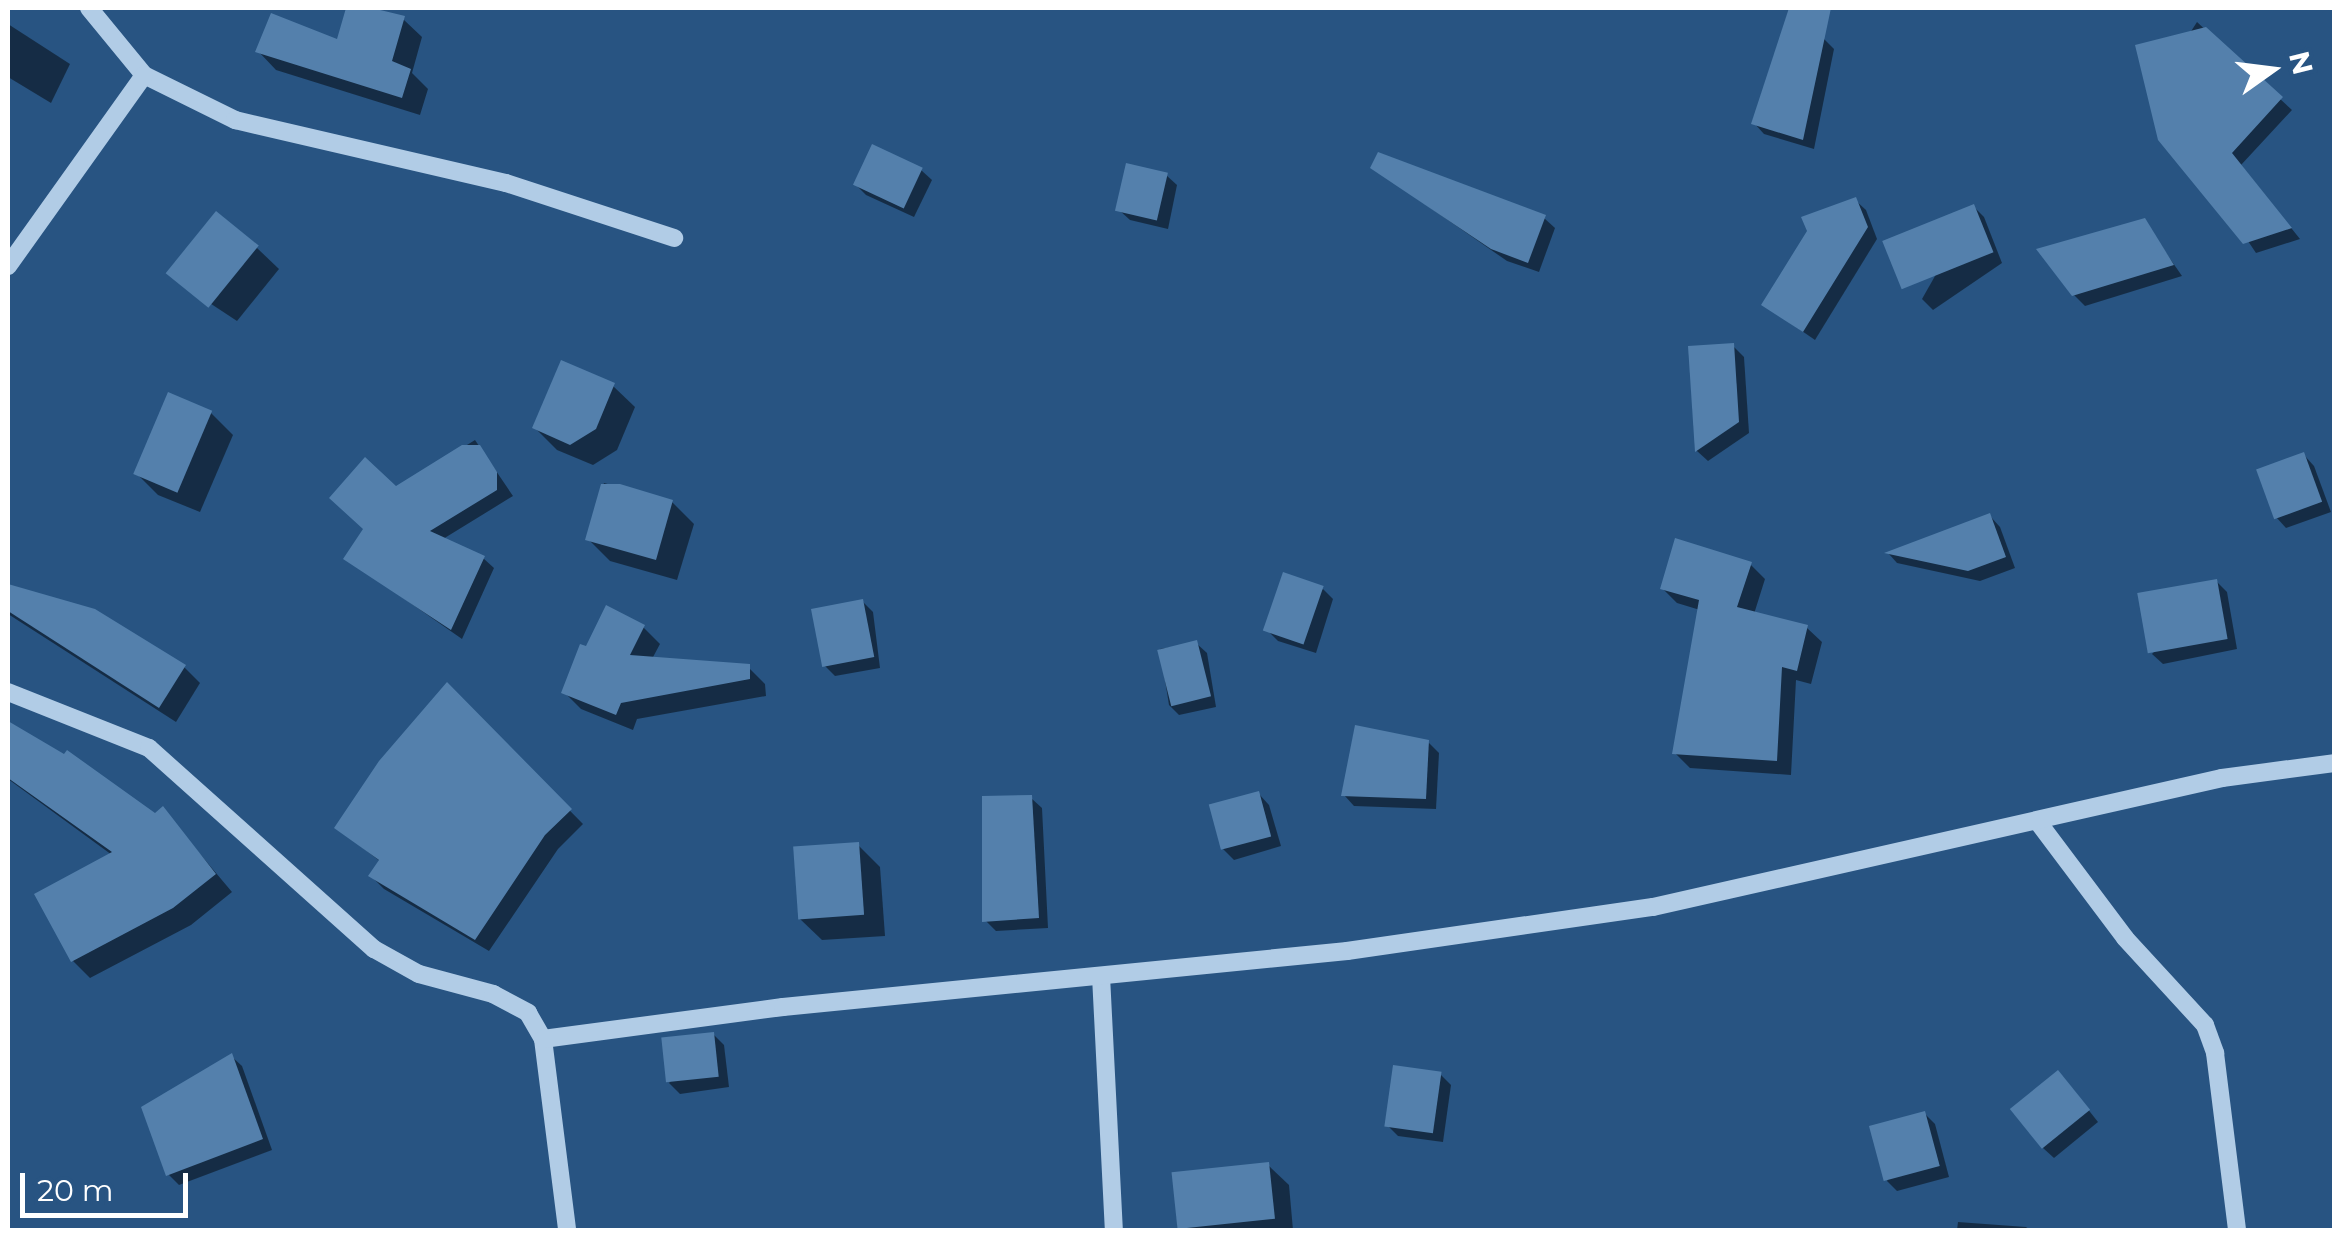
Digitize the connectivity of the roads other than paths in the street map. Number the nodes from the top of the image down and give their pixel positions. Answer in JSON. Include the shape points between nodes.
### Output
{"nodes":[{"id":1,"x":88,"y":8,"type":"edge"},
{"id":2,"x":144,"y":75,"type":"junction"},
{"id":3,"x":674,"y":238,"type":"dead end"},
{"id":4,"x":8,"y":266,"type":"edge"},
{"id":5,"x":8,"y":692,"type":"edge"},
{"id":6,"x":2334,"y":764,"type":"edge"},
{"id":7,"x":2038,"y":822,"type":"junction"},
{"id":8,"x":1101,"y":976,"type":"junction"},
{"id":9,"x":543,"y":1039,"type":"junction"},
{"id":10,"x":567,"y":1230,"type":"edge"},
{"id":11,"x":1114,"y":1230,"type":"edge"},
{"id":12,"x":2238,"y":1230,"type":"edge"}],
"edges":[{"from":1,"to":2,"type":"street"},
{"from":2,"to":3,"type":"street","via":[[235,120],[506,183]]},
{"from":2,"to":4,"type":"street"},
{"from":5,"to":9,"type":"street","via":[[149,748],[374,949],[419,974],[493,994],[528,1013]]},
{"from":6,"to":7,"type":"street","via":[[2222,778]]},
{"from":7,"to":8,"type":"street","via":[[1653,907],[1346,951]]},
{"from":7,"to":12,"type":"street","via":[[2124,938],[2205,1024],[2215,1053]]},
{"from":8,"to":9,"type":"street"},
{"from":8,"to":11,"type":"street"},
{"from":9,"to":10,"type":"street"}]}
